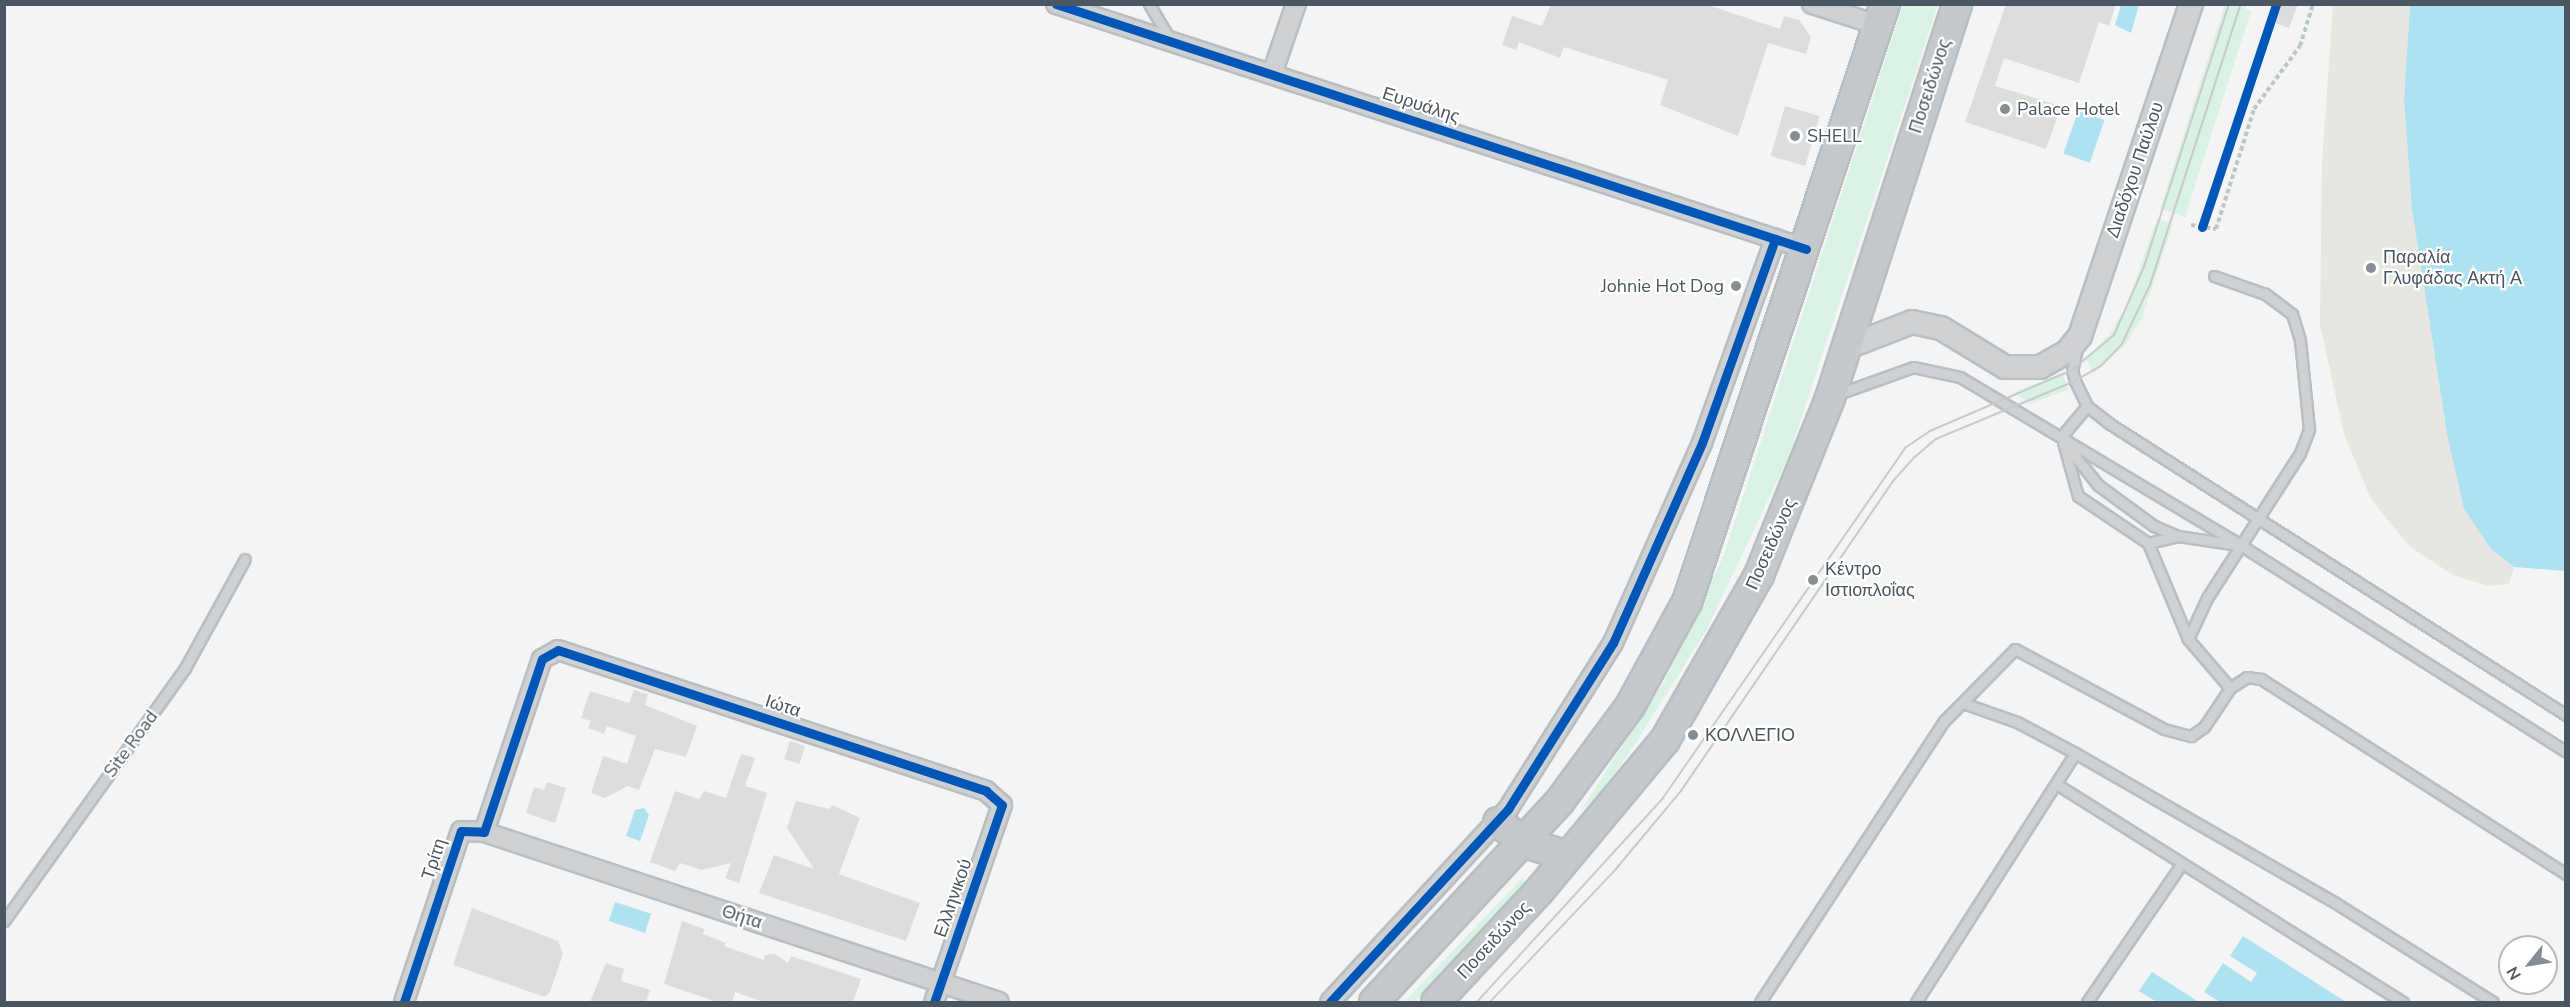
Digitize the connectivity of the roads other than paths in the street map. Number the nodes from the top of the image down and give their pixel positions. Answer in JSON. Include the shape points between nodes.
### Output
{"nodes":[{"id":1,"x":1056,"y":4,"type":"edge"},
{"id":2,"x":1149,"y":4,"type":"edge"},
{"id":3,"x":1296,"y":4,"type":"edge"},
{"id":4,"x":1812,"y":4,"type":"edge"},
{"id":5,"x":1957,"y":4,"type":"edge"},
{"id":6,"x":2191,"y":4,"type":"edge"},
{"id":7,"x":1878,"y":11,"type":"edge"},
{"id":8,"x":1172,"y":42,"type":"junction"},
{"id":9,"x":1272,"y":74,"type":"junction"},
{"id":10,"x":1775,"y":239,"type":"junction"},
{"id":11,"x":1806,"y":249,"type":"junction"},
{"id":12,"x":2214,"y":276,"type":"dead end"},
{"id":13,"x":2080,"y":336,"type":"junction"},
{"id":14,"x":1845,"y":348,"type":"junction"},
{"id":15,"x":1830,"y":398,"type":"junction"},
{"id":16,"x":2087,"y":405,"type":"junction"},
{"id":17,"x":2061,"y":437,"type":"junction"},
{"id":18,"x":2258,"y":519,"type":"junction"},
{"id":19,"x":2178,"y":536,"type":"junction"},
{"id":20,"x":2148,"y":543,"type":"junction"},
{"id":21,"x":2242,"y":546,"type":"junction"},
{"id":22,"x":245,"y":559,"type":"dead end"},
{"id":23,"x":2188,"y":639,"type":"junction"},
{"id":24,"x":2230,"y":688,"type":"junction"},
{"id":25,"x":1963,"y":703,"type":"junction"},
{"id":26,"x":2565,"y":715,"type":"edge"},
{"id":27,"x":2565,"y":752,"type":"edge"},
{"id":28,"x":2075,"y":753,"type":"junction"},
{"id":29,"x":2058,"y":785,"type":"junction"},
{"id":30,"x":1002,"y":804,"type":"joint"},
{"id":31,"x":1498,"y":822,"type":"junction"},
{"id":32,"x":484,"y":832,"type":"junction"},
{"id":33,"x":1525,"y":843,"type":"junction"},
{"id":34,"x":1568,"y":856,"type":"junction"},
{"id":35,"x":2180,"y":866,"type":"junction"},
{"id":36,"x":2565,"y":874,"type":"edge"},
{"id":37,"x":4,"y":921,"type":"edge"},
{"id":38,"x":942,"y":982,"type":"junction"},
{"id":39,"x":404,"y":1002,"type":"edge"},
{"id":40,"x":934,"y":1002,"type":"edge"},
{"id":41,"x":999,"y":1002,"type":"edge"},
{"id":42,"x":1330,"y":1002,"type":"edge"},
{"id":43,"x":1374,"y":1002,"type":"edge"},
{"id":44,"x":1436,"y":1002,"type":"edge"},
{"id":45,"x":1760,"y":1002,"type":"edge"},
{"id":46,"x":1916,"y":1002,"type":"edge"},
{"id":47,"x":2087,"y":1002,"type":"edge"},
{"id":48,"x":2403,"y":1002,"type":"edge"},
{"id":49,"x":2493,"y":1002,"type":"edge"}],
"edges":[{"from":1,"to":8,"type":"street","name":"Ευρυάλης"},
{"from":2,"to":8,"type":"lane"},
{"from":3,"to":9,"type":"street"},
{"from":4,"to":7,"type":"street"},
{"from":5,"to":14,"type":"highway","name":"Ποσειδώνος"},
{"from":6,"to":13,"type":"street","name":"Διαδόχου Παύλου"},
{"from":7,"to":11,"type":"highway"},
{"from":8,"to":9,"type":"street","name":"Ευρυάλης"},
{"from":9,"to":10,"type":"street","name":"Ευρυάλης"},
{"from":10,"to":11,"type":"street","name":"Ευρυάλης"},
{"from":10,"to":31,"type":"street","via":[[1702,443],[1650,568],[1613,643]]},
{"from":11,"to":33,"type":"highway","via":[[1687,602],[1630,706]]},
{"from":12,"to":18,"type":"lane","via":[[2277,300],[2292,314],[2300,340],[2309,429],[2301,453]]},
{"from":13,"to":14,"type":"street","via":[[2055,361],[2026,369],[2005,367],[1926,322],[1912,322]]},
{"from":13,"to":16,"type":"lane","via":[[2072,370]]},
{"from":14,"to":15,"type":"highway","name":"Ποσειδώνος"},
{"from":15,"to":17,"type":"lane","via":[[1898,369],[1928,368],[1960,376]]},
{"from":15,"to":34,"type":"highway","name":"Ποσειδώνος","via":[[1782,526],[1725,640],[1665,740]]},
{"from":16,"to":17,"type":"lane"},
{"from":16,"to":18,"type":"lane"},
{"from":17,"to":19,"type":"lane","via":[[2098,485],[2154,526]]},
{"from":17,"to":20,"type":"lane","via":[[2078,496]]},
{"from":17,"to":21,"type":"lane"},
{"from":18,"to":21,"type":"lane"},
{"from":18,"to":26,"type":"lane"},
{"from":19,"to":20,"type":"lane"},
{"from":19,"to":21,"type":"lane"},
{"from":20,"to":23,"type":"lane"},
{"from":21,"to":23,"type":"lane","via":[[2207,598]]},
{"from":21,"to":27,"type":"lane"},
{"from":22,"to":37,"type":"lane","name":"Site Road","via":[[185,668]]},
{"from":23,"to":24,"type":"lane"},
{"from":24,"to":25,"type":"lane","via":[[2204,727],[2185,736],[2015,649]]},
{"from":24,"to":36,"type":"lane","via":[[2247,677],[2261,678]]},
{"from":25,"to":28,"type":"lane","via":[[2008,718]]},
{"from":25,"to":45,"type":"lane","via":[[1944,721]]},
{"from":28,"to":29,"type":"lane"},
{"from":28,"to":49,"type":"lane","via":[[2334,902]]},
{"from":29,"to":35,"type":"lane"},
{"from":29,"to":46,"type":"lane"},
{"from":30,"to":32,"type":"street","name":"Ιώτα","via":[[975,787],[558,650],[550,651],[542,659]]},
{"from":30,"to":38,"type":"street","name":"Ελληνικού"},
{"from":31,"to":33,"type":"highway"},
{"from":31,"to":42,"type":"street"},
{"from":32,"to":38,"type":"street","name":"Θήτα"},
{"from":32,"to":39,"type":"street","name":"Τρίτη","via":[[461,831]]},
{"from":33,"to":34,"type":"highway"},
{"from":33,"to":43,"type":"highway"},
{"from":34,"to":44,"type":"highway","name":"Ποσειδώνος"},
{"from":35,"to":47,"type":"lane"},
{"from":35,"to":48,"type":"lane"},
{"from":38,"to":40,"type":"street","name":"Ελληνικού"},
{"from":38,"to":41,"type":"street","name":"Θήτα"}]}
